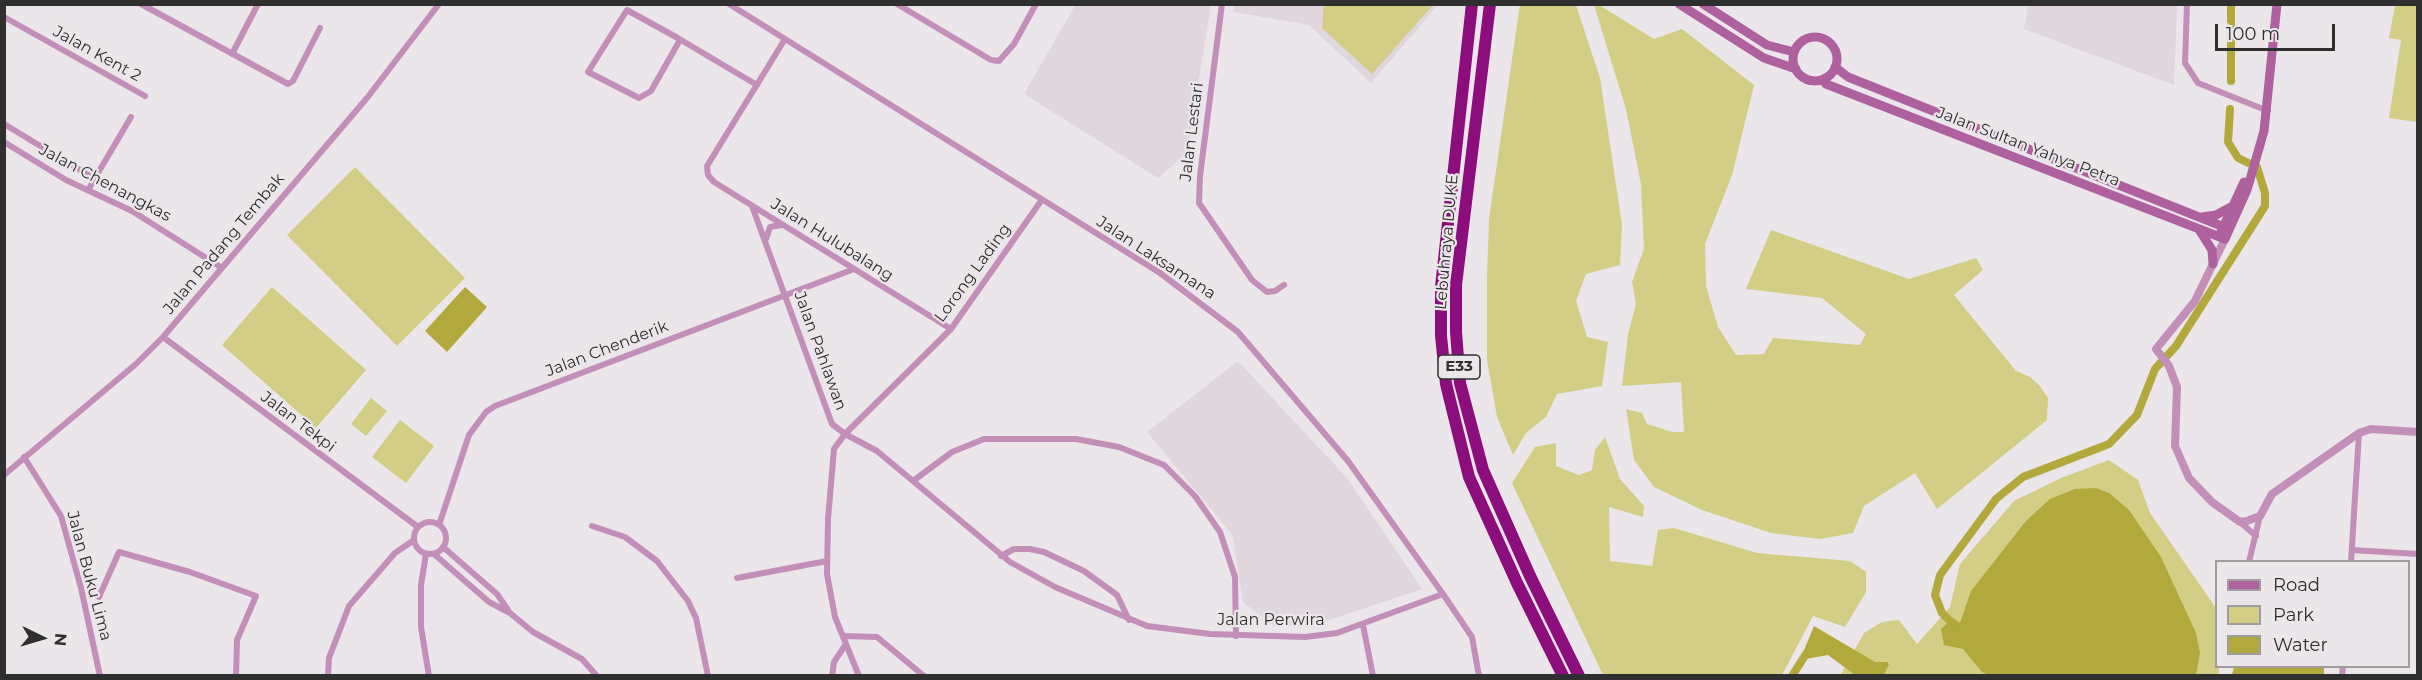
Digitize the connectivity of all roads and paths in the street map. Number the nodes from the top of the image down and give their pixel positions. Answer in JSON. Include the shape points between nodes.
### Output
{"nodes":[{"id":1,"x":141,"y":4,"type":"edge"},
{"id":2,"x":258,"y":4,"type":"edge"},
{"id":3,"x":439,"y":4,"type":"edge"},
{"id":4,"x":729,"y":4,"type":"edge"},
{"id":5,"x":897,"y":4,"type":"edge"},
{"id":6,"x":1036,"y":4,"type":"edge"},
{"id":7,"x":1222,"y":4,"type":"edge"},
{"id":8,"x":1472,"y":4,"type":"edge"},
{"id":9,"x":1490,"y":4,"type":"edge"},
{"id":10,"x":1679,"y":4,"type":"edge"},
{"id":11,"x":1703,"y":4,"type":"edge"},
{"id":12,"x":2187,"y":4,"type":"edge"},
{"id":13,"x":2271,"y":4,"type":"edge"},
{"id":14,"x":2277,"y":4,"type":"edge"},
{"id":15,"x":4,"y":17,"type":"edge"},
{"id":16,"x":320,"y":28,"type":"dead end"},
{"id":17,"x":784,"y":39,"type":"junction"},
{"id":18,"x":680,"y":40,"type":"junction"},
{"id":19,"x":1794,"y":52,"type":"junction"},
{"id":20,"x":232,"y":54,"type":"junction"},
{"id":21,"x":1835,"y":67,"type":"junction"},
{"id":22,"x":1796,"y":69,"type":"junction"},
{"id":23,"x":1823,"y":80,"type":"junction"},
{"id":24,"x":757,"y":85,"type":"junction"},
{"id":25,"x":145,"y":96,"type":"dead end"},
{"id":26,"x":2265,"y":110,"type":"junction"},
{"id":27,"x":131,"y":117,"type":"dead end"},
{"id":28,"x":4,"y":124,"type":"edge"},
{"id":29,"x":4,"y":142,"type":"edge"},
{"id":30,"x":2251,"y":170,"type":"junction"},
{"id":31,"x":95,"y":179,"type":"junction"},
{"id":32,"x":88,"y":190,"type":"junction"},
{"id":33,"x":1041,"y":201,"type":"junction"},
{"id":34,"x":753,"y":206,"type":"junction"},
{"id":35,"x":2232,"y":206,"type":"junction"},
{"id":36,"x":2200,"y":217,"type":"junction"},
{"id":37,"x":783,"y":225,"type":"junction"},
{"id":38,"x":2226,"y":227,"type":"junction"},
{"id":39,"x":2197,"y":229,"type":"junction"},
{"id":40,"x":2221,"y":240,"type":"junction"},
{"id":41,"x":765,"y":241,"type":"junction"},
{"id":42,"x":2213,"y":264,"type":"junction"},
{"id":43,"x":222,"y":268,"type":"junction"},
{"id":44,"x":854,"y":269,"type":"junction"},
{"id":45,"x":1284,"y":285,"type":"dead end"},
{"id":46,"x":786,"y":294,"type":"junction"},
{"id":47,"x":951,"y":329,"type":"junction"},
{"id":48,"x":163,"y":337,"type":"junction"},
{"id":49,"x":2418,"y":432,"type":"edge"},
{"id":50,"x":2359,"y":433,"type":"junction"},
{"id":51,"x":845,"y":434,"type":"junction"},
{"id":52,"x":24,"y":457,"type":"junction"},
{"id":53,"x":5,"y":474,"type":"edge"},
{"id":54,"x":913,"y":481,"type":"junction"},
{"id":55,"x":2260,"y":516,"type":"junction"},
{"id":56,"x":2240,"y":522,"type":"junction"},
{"id":57,"x":439,"y":525,"type":"junction"},
{"id":58,"x":592,"y":526,"type":"dead end"},
{"id":59,"x":418,"y":527,"type":"junction"},
{"id":60,"x":2256,"y":536,"type":"junction"},
{"id":61,"x":414,"y":540,"type":"junction"},
{"id":62,"x":443,"y":547,"type":"junction"},
{"id":63,"x":2352,"y":550,"type":"junction"},
{"id":64,"x":426,"y":554,"type":"junction"},
{"id":65,"x":434,"y":554,"type":"junction"},
{"id":66,"x":2418,"y":554,"type":"edge"},
{"id":67,"x":1001,"y":556,"type":"junction"},
{"id":68,"x":2249,"y":560,"type":"edge"},
{"id":69,"x":2351,"y":560,"type":"edge"},
{"id":70,"x":827,"y":561,"type":"junction"},
{"id":71,"x":737,"y":578,"type":"dead end"},
{"id":72,"x":1443,"y":594,"type":"junction"},
{"id":73,"x":99,"y":597,"type":"dead end"},
{"id":74,"x":510,"y":613,"type":"junction"},
{"id":75,"x":1130,"y":620,"type":"junction"},
{"id":76,"x":1363,"y":625,"type":"junction"},
{"id":77,"x":843,"y":636,"type":"junction"},
{"id":78,"x":1236,"y":636,"type":"junction"},
{"id":79,"x":846,"y":644,"type":"junction"},
{"id":80,"x":100,"y":675,"type":"edge"},
{"id":81,"x":236,"y":675,"type":"edge"},
{"id":82,"x":328,"y":675,"type":"edge"},
{"id":83,"x":429,"y":675,"type":"edge"},
{"id":84,"x":597,"y":675,"type":"edge"},
{"id":85,"x":708,"y":675,"type":"edge"},
{"id":86,"x":832,"y":675,"type":"edge"},
{"id":87,"x":859,"y":675,"type":"edge"},
{"id":88,"x":924,"y":675,"type":"edge"},
{"id":89,"x":1373,"y":675,"type":"edge"},
{"id":90,"x":1479,"y":675,"type":"edge"},
{"id":91,"x":1563,"y":675,"type":"edge"},
{"id":92,"x":1579,"y":675,"type":"edge"}],
"edges":[{"from":1,"to":20,"type":"street"},
{"from":2,"to":20,"type":"street"},
{"from":3,"to":43,"type":"street","name":"Jalan Padang Tembak","via":[[367,99]]},
{"from":4,"to":17,"type":"street","name":"Jalan Laksamana"},
{"from":5,"to":6,"type":"street","via":[[999,62]]},
{"from":7,"to":45,"type":"street","name":"Jalan Lestari","via":[[1200,203],[1252,280],[1267,292]]},
{"from":8,"to":91,"type":"highway","name":"Lebuhraya DUKE","number":"E33","via":[[1441,287],[1446,384],[1470,477]]},
{"from":9,"to":92,"type":"highway","name":"Lebuhraya DUKE","number":"E33","via":[[1456,285],[1460,383],[1483,470]]},
{"from":10,"to":22,"type":"main road","name":"Jalan Sultan Yahya Petra","via":[[1764,58]]},
{"from":11,"to":19,"type":"main road","via":[[1767,45]]},
{"from":12,"to":26,"type":"street","via":[[2185,63],[2198,83]]},
{"from":13,"to":26,"type":"main road"},
{"from":14,"to":26,"type":"main road"},
{"from":15,"to":25,"type":"street","name":"Jalan Kent 2"},
{"from":16,"to":20,"type":"street","via":[[288,84]]},
{"from":17,"to":24,"type":"street"},
{"from":17,"to":33,"type":"street","name":"Jalan Laksamana"},
{"from":18,"to":18,"type":"street","via":[[651,90],[639,98],[588,72],[627,10]]},
{"from":18,"to":24,"type":"street"},
{"from":19,"to":21,"type":"main road","via":[[1807,38],[1823,38],[1836,52]]},
{"from":19,"to":22,"type":"main road"},
{"from":21,"to":23,"type":"main road"},
{"from":21,"to":36,"type":"main road","name":"Jalan Sultan Yahya Petra","via":[[1848,77]]},
{"from":22,"to":23,"type":"main road","name":"Jalan Sultan Yahya Petra","via":[[1810,81]]},
{"from":23,"to":39,"type":"main road","name":"Jalan Sultan Yahya Petra"},
{"from":24,"to":34,"type":"street","name":"Jalan Hulubalang","via":[[708,166],[708,175],[714,182]]},
{"from":26,"to":30,"type":"main road"},
{"from":27,"to":31,"type":"street"},
{"from":28,"to":31,"type":"street"},
{"from":29,"to":32,"type":"street","name":"Jalan Chenangkas","via":[[43,168]]},
{"from":30,"to":35,"type":"main road"},
{"from":30,"to":38,"type":"main road","via":[[2247,190]]},
{"from":31,"to":32,"type":"street"},
{"from":32,"to":43,"type":"street","name":"Jalan Chenangkas","via":[[132,211]]},
{"from":33,"to":47,"type":"street","name":"Lorong Lading"},
{"from":33,"to":72,"type":"street","name":"Jalan Laksamana","via":[[1182,287],[1238,332],[1348,461]]},
{"from":34,"to":37,"type":"street","name":"Jalan Hulubalang"},
{"from":34,"to":41,"type":"street","name":"Jalan Pahlawan"},
{"from":35,"to":36,"type":"main road","via":[[2216,215]]},
{"from":35,"to":38,"type":"main road"},
{"from":36,"to":38,"type":"main road","name":"Jalan Sultan Yahya Petra"},
{"from":37,"to":41,"type":"street","via":[[770,227]]},
{"from":37,"to":44,"type":"street","name":"Jalan Hulubalang"},
{"from":38,"to":40,"type":"main road"},
{"from":39,"to":40,"type":"main road","name":"Jalan Sultan Yahya Petra"},
{"from":39,"to":42,"type":"main road","via":[[2212,250]]},
{"from":40,"to":42,"type":"street"},
{"from":41,"to":46,"type":"street","name":"Jalan Pahlawan"},
{"from":42,"to":56,"type":"street","via":[[2195,301],[2156,349],[2169,366],[2177,387],[2175,446],[2189,478],[2212,502]]},
{"from":43,"to":48,"type":"street","name":"Jalan Padang Tembak"},
{"from":44,"to":46,"type":"street","name":"Jalan Chenderik"},
{"from":44,"to":47,"type":"street","name":"Jalan Hulubalang"},
{"from":46,"to":51,"type":"street","name":"Jalan Pahlawan","via":[[832,424]]},
{"from":46,"to":57,"type":"street","name":"Jalan Chenderik","via":[[495,406],[469,435]]},
{"from":47,"to":51,"type":"street","name":"Lorong Lading"},
{"from":48,"to":52,"type":"street","name":"Jalan Padang Tembak"},
{"from":48,"to":59,"type":"street","name":"Jalan Tekpi"},
{"from":49,"to":50,"type":"street","via":[[2371,429]]},
{"from":50,"to":55,"type":"street","via":[[2272,494]]},
{"from":50,"to":63,"type":"street"},
{"from":51,"to":54,"type":"street","name":"Jalan Perwira","via":[[877,451]]},
{"from":51,"to":70,"type":"street","name":"Jalan Pahlawan","via":[[834,449]]},
{"from":52,"to":53,"type":"street","name":"Jalan Padang Tembak"},
{"from":52,"to":80,"type":"street","name":"Jalan Buku Lima","via":[[61,516]]},
{"from":54,"to":67,"type":"street","name":"Jalan Perwira"},
{"from":54,"to":78,"type":"street","via":[[952,452],[984,439],[1076,439],[1119,447],[1164,465],[1195,496],[1220,532],[1235,577]]},
{"from":55,"to":56,"type":"street"},
{"from":55,"to":60,"type":"street"},
{"from":56,"to":60,"type":"street"},
{"from":57,"to":59,"type":"street","via":[[431,522]]},
{"from":57,"to":62,"type":"street","via":[[445,532]]},
{"from":58,"to":85,"type":"street","via":[[626,537],[657,561],[696,618]]},
{"from":59,"to":61,"type":"street"},
{"from":60,"to":68,"type":"street"},
{"from":61,"to":64,"type":"street"},
{"from":61,"to":82,"type":"street","via":[[395,553],[349,606],[329,658]]},
{"from":62,"to":65,"type":"street"},
{"from":62,"to":74,"type":"street","via":[[496,594]]},
{"from":63,"to":66,"type":"street"},
{"from":63,"to":69,"type":"street"},
{"from":64,"to":65,"type":"street"},
{"from":64,"to":83,"type":"street","via":[[421,627]]},
{"from":65,"to":74,"type":"street","via":[[489,602]]},
{"from":67,"to":75,"type":"street","name":"Jalan Perwira","via":[[1055,587]]},
{"from":67,"to":75,"type":"street","via":[[1014,549],[1030,549],[1084,571],[1118,595]]},
{"from":70,"to":71,"type":"street"},
{"from":70,"to":77,"type":"street","name":"Jalan Pahlawan","via":[[835,617]]},
{"from":72,"to":76,"type":"street","name":"Jalan Perwira"},
{"from":72,"to":90,"type":"street","name":"Jalan Laksamana","via":[[1472,637]]},
{"from":73,"to":81,"type":"street","via":[[119,552],[256,596],[237,640]]},
{"from":74,"to":84,"type":"street","via":[[532,632],[582,659]]},
{"from":75,"to":78,"type":"street","name":"Jalan Perwira","via":[[1147,626]]},
{"from":76,"to":78,"type":"street","name":"Jalan Perwira","via":[[1305,637]]},
{"from":76,"to":89,"type":"street"},
{"from":77,"to":79,"type":"street","name":"Jalan Pahlawan"},
{"from":77,"to":88,"type":"street","via":[[877,637]]},
{"from":79,"to":86,"type":"street","via":[[834,662]]},
{"from":79,"to":87,"type":"street","name":"Jalan Pahlawan"}]}
